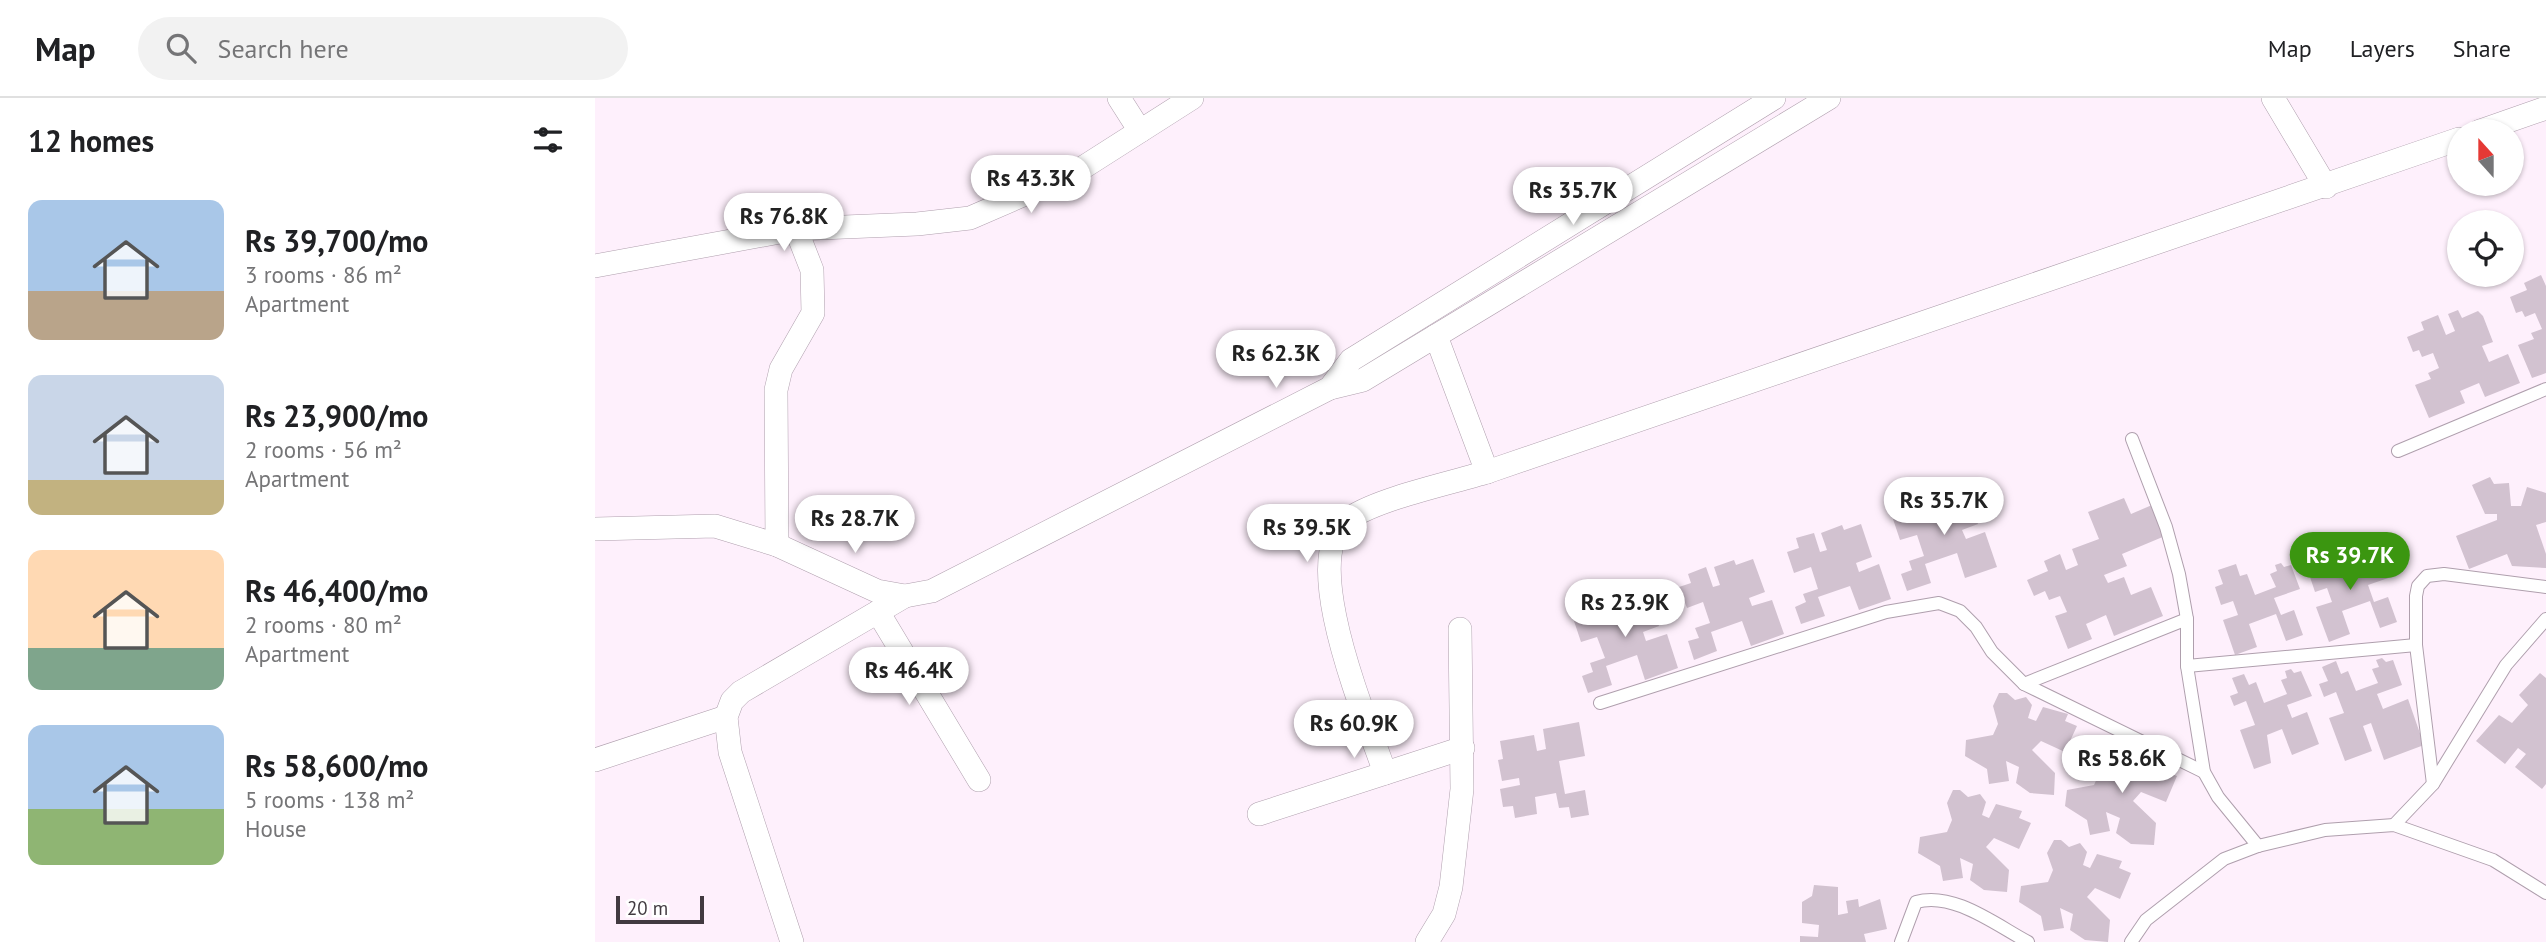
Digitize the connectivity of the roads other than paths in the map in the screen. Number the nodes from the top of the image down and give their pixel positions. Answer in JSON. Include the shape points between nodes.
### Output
{"nodes":[{"id":1,"x":1119,"y":98,"type":"edge"},
{"id":2,"x":1192,"y":98,"type":"edge"},
{"id":3,"x":1774,"y":98,"type":"edge"},
{"id":4,"x":1829,"y":98,"type":"edge"},
{"id":5,"x":2273,"y":98,"type":"edge"},
{"id":6,"x":2546,"y":108,"type":"edge"},
{"id":7,"x":2514,"y":119,"type":"edge"},
{"id":8,"x":1140,"y":131,"type":"junction"},
{"id":9,"x":2447,"y":143,"type":"edge"},
{"id":10,"x":2326,"y":187,"type":"junction"},
{"id":11,"x":796,"y":229,"type":"junction"},
{"id":12,"x":595,"y":266,"type":"edge"},
{"id":13,"x":1436,"y":336,"type":"junction"},
{"id":14,"x":1329,"y":388,"type":"junction"},
{"id":15,"x":2546,"y":389,"type":"edge"},
{"id":16,"x":2132,"y":439,"type":"dead end"},
{"id":17,"x":2398,"y":451,"type":"dead end"},
{"id":18,"x":1487,"y":472,"type":"junction"},
{"id":19,"x":595,"y":529,"type":"edge"},
{"id":20,"x":777,"y":545,"type":"junction"},
{"id":21,"x":2546,"y":587,"type":"edge"},
{"id":22,"x":905,"y":596,"type":"junction"},
{"id":23,"x":878,"y":612,"type":"junction"},
{"id":24,"x":2187,"y":619,"type":"junction"},
{"id":25,"x":2546,"y":619,"type":"edge"},
{"id":26,"x":1460,"y":629,"type":"dead end"},
{"id":27,"x":2416,"y":645,"type":"junction"},
{"id":28,"x":2187,"y":666,"type":"junction"},
{"id":29,"x":2024,"y":684,"type":"junction"},
{"id":30,"x":1600,"y":703,"type":"dead end"},
{"id":31,"x":726,"y":717,"type":"junction"},
{"id":32,"x":1463,"y":748,"type":"junction"},
{"id":33,"x":595,"y":760,"type":"edge"},
{"id":34,"x":2204,"y":772,"type":"junction"},
{"id":35,"x":1385,"y":773,"type":"junction"},
{"id":36,"x":979,"y":780,"type":"dead end"},
{"id":37,"x":2433,"y":784,"type":"junction"},
{"id":38,"x":1259,"y":814,"type":"dead end"},
{"id":39,"x":2394,"y":825,"type":"junction"},
{"id":40,"x":2258,"y":846,"type":"junction"},
{"id":41,"x":2546,"y":893,"type":"edge"},
{"id":42,"x":792,"y":942,"type":"edge"},
{"id":43,"x":1427,"y":942,"type":"edge"},
{"id":44,"x":1901,"y":942,"type":"edge"},
{"id":45,"x":2028,"y":942,"type":"edge"},
{"id":46,"x":2131,"y":942,"type":"edge"}],
"edges":[{"from":1,"to":8,"type":"street"},
{"from":2,"to":8,"type":"street"},
{"from":3,"to":14,"type":"street","via":[[1351,360]]},
{"from":4,"to":13,"type":"street"},
{"from":5,"to":10,"type":"street"},
{"from":6,"to":7,"type":"street"},
{"from":8,"to":11,"type":"street","via":[[1076,172],[970,218]]},
{"from":9,"to":10,"type":"street"},
{"from":10,"to":18,"type":"street"},
{"from":11,"to":12,"type":"street"},
{"from":11,"to":20,"type":"street","via":[[812,270],[815,295],[813,313],[781,369],[776,390]]},
{"from":13,"to":14,"type":"street","via":[[1363,380]]},
{"from":13,"to":18,"type":"street"},
{"from":14,"to":22,"type":"street","via":[[967,575],[932,591]]},
{"from":15,"to":17,"type":"lane"},
{"from":16,"to":24,"type":"lane","via":[[2166,527]]},
{"from":18,"to":35,"type":"street","via":[[1371,508],[1349,518],[1334,534],[1329,584],[1337,628]]},
{"from":19,"to":20,"type":"street","via":[[715,526]]},
{"from":20,"to":22,"type":"street","via":[[877,591]]},
{"from":21,"to":27,"type":"lane","via":[[2444,574],[2427,576],[2416,596]]},
{"from":22,"to":23,"type":"street"},
{"from":23,"to":31,"type":"street","via":[[741,692]]},
{"from":23,"to":36,"type":"street"},
{"from":24,"to":28,"type":"lane"},
{"from":24,"to":29,"type":"lane"},
{"from":25,"to":37,"type":"lane","via":[[2506,665]]},
{"from":26,"to":32,"type":"street"},
{"from":27,"to":28,"type":"lane"},
{"from":27,"to":37,"type":"lane"},
{"from":28,"to":34,"type":"lane"},
{"from":29,"to":30,"type":"lane","via":[[1960,611],[1939,603],[1873,616]]},
{"from":29,"to":34,"type":"lane"},
{"from":31,"to":33,"type":"street"},
{"from":31,"to":42,"type":"street","via":[[730,752]]},
{"from":32,"to":35,"type":"street"},
{"from":32,"to":43,"type":"street","via":[[1451,887],[1444,914]]},
{"from":34,"to":40,"type":"lane"},
{"from":35,"to":38,"type":"street"},
{"from":37,"to":39,"type":"lane"},
{"from":39,"to":40,"type":"lane","via":[[2325,830]]},
{"from":39,"to":41,"type":"lane","via":[[2493,860]]},
{"from":40,"to":46,"type":"lane","via":[[2224,859],[2146,920]]},
{"from":44,"to":45,"type":"lane","via":[[1916,902],[1930,898],[1963,908]]}]}
